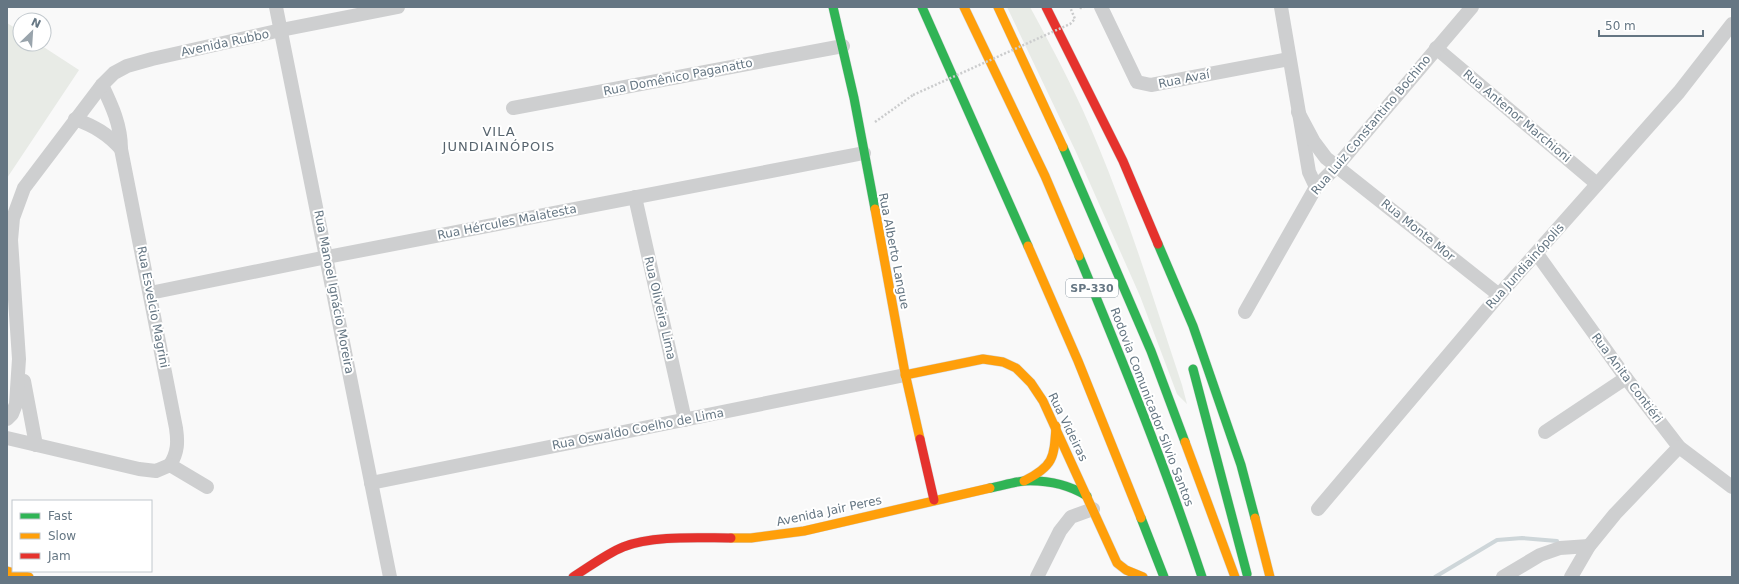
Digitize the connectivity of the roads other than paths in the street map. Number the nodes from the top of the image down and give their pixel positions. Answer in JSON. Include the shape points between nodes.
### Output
{"nodes":[{"id":1,"x":276,"y":7,"type":"edge"},
{"id":2,"x":398,"y":7,"type":"edge"},
{"id":3,"x":833,"y":7,"type":"edge"},
{"id":4,"x":922,"y":7,"type":"edge"},
{"id":5,"x":964,"y":7,"type":"edge"},
{"id":6,"x":998,"y":7,"type":"edge"},
{"id":7,"x":1046,"y":7,"type":"edge"},
{"id":8,"x":1101,"y":7,"type":"edge"},
{"id":9,"x":1281,"y":7,"type":"edge"},
{"id":10,"x":1472,"y":7,"type":"edge"},
{"id":11,"x":1732,"y":24,"type":"edge"},
{"id":12,"x":281,"y":30,"type":"junction"},
{"id":13,"x":843,"y":46,"type":"junction"},
{"id":14,"x":1436,"y":48,"type":"junction"},
{"id":15,"x":1290,"y":59,"type":"junction"},
{"id":16,"x":102,"y":85,"type":"junction"},
{"id":17,"x":514,"y":108,"type":"dead end"},
{"id":18,"x":1298,"y":112,"type":"junction"},
{"id":19,"x":75,"y":119,"type":"junction"},
{"id":20,"x":121,"y":149,"type":"junction"},
{"id":21,"x":864,"y":153,"type":"junction"},
{"id":22,"x":1123,"y":161,"type":"junction"},
{"id":23,"x":1337,"y":166,"type":"junction"},
{"id":24,"x":1597,"y":184,"type":"junction"},
{"id":25,"x":1316,"y":187,"type":"junction"},
{"id":26,"x":635,"y":197,"type":"junction"},
{"id":27,"x":1537,"y":254,"type":"junction"},
{"id":28,"x":327,"y":257,"type":"junction"},
{"id":29,"x":1164,"y":283,"type":"dead end"},
{"id":30,"x":150,"y":293,"type":"junction"},
{"id":31,"x":1499,"y":295,"type":"junction"},
{"id":32,"x":1245,"y":312,"type":"dead end"},
{"id":33,"x":19,"y":359,"type":"junction"},
{"id":34,"x":1191,"y":362,"type":"dead end"},
{"id":35,"x":905,"y":374,"type":"junction"},
{"id":36,"x":1626,"y":378,"type":"junction"},
{"id":37,"x":7,"y":419,"type":"edge"},
{"id":38,"x":685,"y":420,"type":"junction"},
{"id":39,"x":1056,"y":425,"type":"junction"},
{"id":40,"x":1545,"y":432,"type":"dead end"},
{"id":41,"x":7,"y":438,"type":"edge"},
{"id":42,"x":36,"y":445,"type":"junction"},
{"id":43,"x":1679,"y":447,"type":"junction"},
{"id":44,"x":170,"y":465,"type":"junction"},
{"id":45,"x":1024,"y":481,"type":"junction"},
{"id":46,"x":371,"y":482,"type":"junction"},
{"id":47,"x":206,"y":487,"type":"dead end"},
{"id":48,"x":1732,"y":487,"type":"edge"},
{"id":49,"x":1087,"y":496,"type":"junction"},
{"id":50,"x":934,"y":500,"type":"junction"},
{"id":51,"x":1093,"y":509,"type":"junction"},
{"id":52,"x":1318,"y":509,"type":"dead end"},
{"id":53,"x":1589,"y":546,"type":"junction"},
{"id":54,"x":7,"y":571,"type":"edge"},
{"id":55,"x":29,"y":577,"type":"edge"},
{"id":56,"x":390,"y":577,"type":"edge"},
{"id":57,"x":573,"y":577,"type":"edge"},
{"id":58,"x":1037,"y":577,"type":"edge"},
{"id":59,"x":1143,"y":577,"type":"edge"},
{"id":60,"x":1164,"y":577,"type":"edge"},
{"id":61,"x":1202,"y":577,"type":"edge"},
{"id":62,"x":1235,"y":577,"type":"edge"},
{"id":63,"x":1248,"y":577,"type":"edge"},
{"id":64,"x":1270,"y":577,"type":"edge"},
{"id":65,"x":1503,"y":577,"type":"edge"},
{"id":66,"x":1571,"y":577,"type":"edge"}],
"edges":[{"from":1,"to":12,"type":"street","name":"Rua Manoel Ignácio Moreira"},
{"from":2,"to":12,"type":"street","name":"Avenida Rubbo"},
{"from":3,"to":13,"type":"main road","name":"Rua Alberto Langue"},
{"from":4,"to":60,"type":"main road","via":[[1063,324]]},
{"from":5,"to":61,"type":"main road","name":"Rodovia Comunicador Silvio Santos","number":"SP-330","via":[[1045,176],[1123,361],[1180,511]]},
{"from":6,"to":62,"type":"main road","name":"Rodovia Comunicador Silvio Santos","number":"SP-330","via":[[1078,178],[1151,351]]},
{"from":7,"to":22,"type":"main road"},
{"from":8,"to":15,"type":"street","name":"Rua Avaí","via":[[1137,82],[1151,85]]},
{"from":9,"to":15,"type":"street"},
{"from":10,"to":14,"type":"street","name":"Rua Luiz Constantino Bochino"},
{"from":11,"to":24,"type":"street","name":"Rua Jundiainópolis","via":[[1679,92]]},
{"from":12,"to":16,"type":"street","name":"Avenida Rubbo","via":[[127,66],[114,73]]},
{"from":12,"to":28,"type":"street","name":"Rua Manoel Ignácio Moreira"},
{"from":13,"to":17,"type":"street","name":"Rua Domênico Paganatto"},
{"from":13,"to":21,"type":"main road","name":"Rua Alberto Langue"},
{"from":14,"to":23,"type":"street","name":"Rua Luiz Constantino Bochino"},
{"from":14,"to":24,"type":"street","name":"Rua Antenor Marchioni"},
{"from":15,"to":18,"type":"street"},
{"from":16,"to":19,"type":"street","name":"Avenida Rubbo"},
{"from":16,"to":20,"type":"street","name":"Rua Esvelcio Magrini","via":[[115,113],[121,134]]},
{"from":18,"to":23,"type":"street","name":"Rua Monte Mor","via":[[1314,142],[1326,158]]},
{"from":18,"to":25,"type":"street","via":[[1309,172]]},
{"from":19,"to":20,"type":"street","via":[[111,137]]},
{"from":19,"to":33,"type":"street","name":"Avenida Rubbo","via":[[24,188],[12,218]]},
{"from":20,"to":30,"type":"street","name":"Rua Esvelcio Magrini"},
{"from":21,"to":26,"type":"street","name":"Rua Hércules Malatesta"},
{"from":21,"to":35,"type":"main road","name":"Rua Alberto Langue"},
{"from":22,"to":29,"type":"main road","via":[[1136,214],[1146,232]]},
{"from":22,"to":64,"type":"main road","via":[[1193,326],[1240,465]]},
{"from":23,"to":25,"type":"street","name":"Rua Luiz Constantino Bochino"},
{"from":23,"to":31,"type":"street","name":"Rua Monte Mor"},
{"from":24,"to":27,"type":"street","name":"Rua Jundiainópolis"},
{"from":25,"to":32,"type":"street","name":"Rua Luiz Constantino Bochino"},
{"from":26,"to":28,"type":"street","name":"Rua Hércules Malatesta"},
{"from":26,"to":38,"type":"street","name":"Rua Oliveira Lima"},
{"from":27,"to":31,"type":"street","name":"Rua Jundiainópolis"},
{"from":27,"to":36,"type":"street","name":"Rua Anita Contiéri"},
{"from":28,"to":30,"type":"street","name":"Rua Hércules Malatesta"},
{"from":28,"to":46,"type":"street","name":"Rua Manoel Ignácio Moreira"},
{"from":30,"to":44,"type":"street","name":"Rua Esvelcio Magrini","via":[[178,445]]},
{"from":31,"to":52,"type":"street","name":"Rua Jundiainópolis"},
{"from":33,"to":37,"type":"street","via":[[16,404]]},
{"from":33,"to":42,"type":"street"},
{"from":34,"to":63,"type":"main road"},
{"from":35,"to":38,"type":"street","name":"Rua Oswaldo Coelho de Lima"},
{"from":35,"to":39,"type":"main road","name":"Rua Videiras","via":[[984,359],[1004,362],[1016,368],[1031,383]]},
{"from":35,"to":50,"type":"main road","name":"Rua Alberto Langue"},
{"from":36,"to":40,"type":"street"},
{"from":36,"to":43,"type":"street","name":"Rua Anita Contiéri"},
{"from":38,"to":46,"type":"street","name":"Rua Oswaldo Coelho de Lima"},
{"from":39,"to":45,"type":"main road","name":"Avenida Jair Peres","via":[[1054,448],[1049,464],[1042,472]]},
{"from":39,"to":49,"type":"main road","name":"Rua Videiras"},
{"from":41,"to":42,"type":"street"},
{"from":42,"to":44,"type":"street","via":[[139,469],[156,471]]},
{"from":43,"to":48,"type":"street","name":"Rua Anita Contiéri"},
{"from":43,"to":53,"type":"street","via":[[1615,514]]},
{"from":44,"to":47,"type":"street"},
{"from":45,"to":49,"type":"main road","name":"Avenida Jair Peres","via":[[1059,484],[1074,488]]},
{"from":45,"to":50,"type":"main road","name":"Avenida Jair Peres"},
{"from":46,"to":56,"type":"street","name":"Rua Manoel Ignácio Moreira"},
{"from":49,"to":51,"type":"main road"},
{"from":50,"to":57,"type":"main road","name":"Avenida Jair Peres","via":[[797,532],[751,538],[643,541],[623,547]]},
{"from":51,"to":58,"type":"street","via":[[1071,516],[1060,531]]},
{"from":51,"to":59,"type":"main road","via":[[1117,563]]},
{"from":53,"to":65,"type":"street","via":[[1560,548],[1540,555]]},
{"from":53,"to":66,"type":"street"},
{"from":54,"to":55,"type":"main road"}]}
